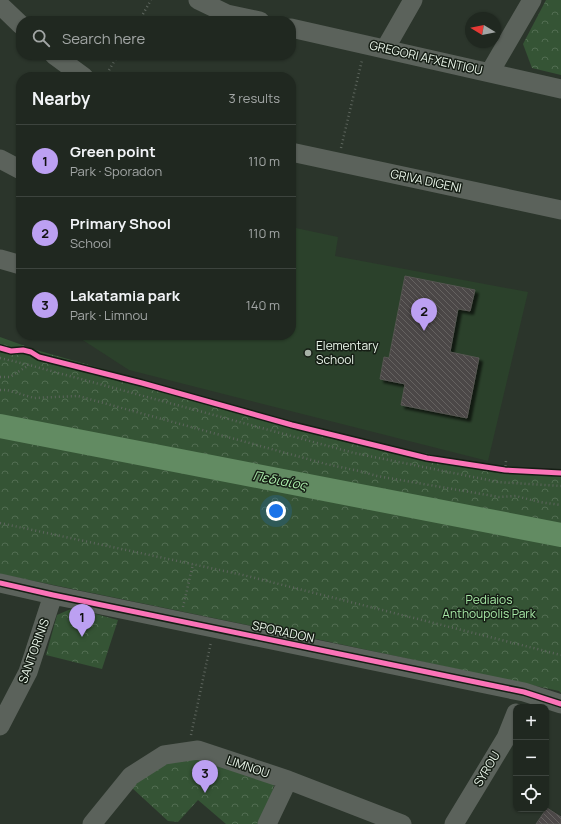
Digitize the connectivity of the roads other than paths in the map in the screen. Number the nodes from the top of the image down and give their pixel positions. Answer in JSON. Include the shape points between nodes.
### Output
{"nodes":[{"id":1,"x":198,"y":0,"type":"edge"},
{"id":2,"x":413,"y":0,"type":"edge"},
{"id":3,"x":532,"y":0,"type":"edge"},
{"id":4,"x":4,"y":4,"type":"edge"},
{"id":5,"x":236,"y":16,"type":"edge"},
{"id":6,"x":16,"y":19,"type":"edge"},
{"id":7,"x":296,"y":29,"type":"edge"},
{"id":8,"x":385,"y":49,"type":"junction"},
{"id":9,"x":61,"y":60,"type":"edge"},
{"id":10,"x":77,"y":72,"type":"edge"},
{"id":11,"x":490,"y":72,"type":"junction"},
{"id":12,"x":561,"y":89,"type":"edge"},
{"id":13,"x":296,"y":153,"type":"edge"},
{"id":14,"x":0,"y":159,"type":"edge"},
{"id":15,"x":16,"y":167,"type":"edge"},
{"id":16,"x":561,"y":210,"type":"edge"},
{"id":17,"x":0,"y":259,"type":"edge"},
{"id":18,"x":16,"y":264,"type":"edge"},
{"id":19,"x":0,"y":583,"type":"edge"},
{"id":20,"x":53,"y":595,"type":"junction"},
{"id":21,"x":521,"y":700,"type":"edge"},
{"id":22,"x":561,"y":704,"type":"edge"},
{"id":23,"x":513,"y":720,"type":"edge"},
{"id":24,"x":0,"y":726,"type":"edge"},
{"id":25,"x":288,"y":780,"type":"junction"},
{"id":26,"x":92,"y":824,"type":"edge"},
{"id":27,"x":267,"y":824,"type":"edge"},
{"id":28,"x":402,"y":824,"type":"edge"},
{"id":29,"x":454,"y":824,"type":"edge"}],
"edges":[{"from":1,"to":5,"type":"street"},
{"from":2,"to":8,"type":"street"},
{"from":3,"to":11,"type":"street"},
{"from":4,"to":6,"type":"street"},
{"from":7,"to":8,"type":"street","name":"GREGORI AFXENTIOU"},
{"from":8,"to":11,"type":"street","name":"GREGORI AFXENTIOU"},
{"from":9,"to":10,"type":"street"},
{"from":11,"to":12,"type":"street","name":"GREGORI AFXENTIOU"},
{"from":13,"to":16,"type":"street","name":"GRIVA DIGENI"},
{"from":14,"to":15,"type":"street"},
{"from":17,"to":18,"type":"street"},
{"from":19,"to":20,"type":"street","name":"SPORADON"},
{"from":20,"to":21,"type":"street","name":"SPORADON","via":[[214,628]]},
{"from":20,"to":24,"type":"street","name":"SANTORINIS","via":[[28,672]]},
{"from":21,"to":22,"type":"street","name":"SPORADON"},
{"from":23,"to":29,"type":"street","name":"SYROU","via":[[506,738]]},
{"from":25,"to":26,"type":"street","name":"LIMNOU","via":[[198,750],[164,755],[131,776]]},
{"from":25,"to":27,"type":"street"},
{"from":25,"to":28,"type":"street","name":"LIMNOU"}]}
